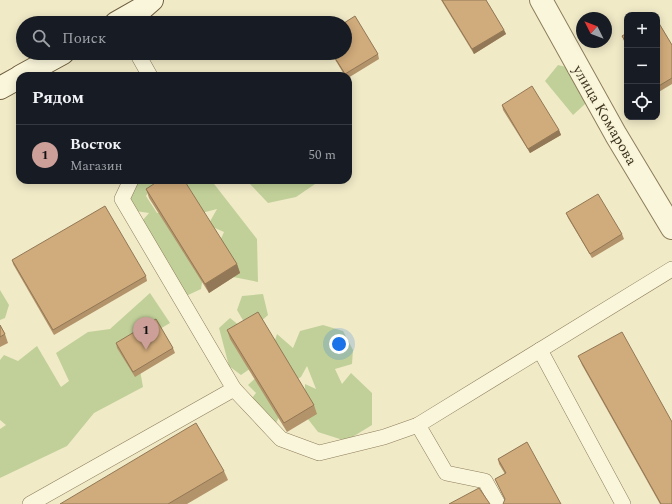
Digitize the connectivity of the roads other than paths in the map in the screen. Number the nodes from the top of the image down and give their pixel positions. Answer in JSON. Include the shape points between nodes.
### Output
{"nodes":[{"id":1,"x":152,"y":0,"type":"edge"},
{"id":2,"x":541,"y":0,"type":"edge"},
{"id":3,"x":129,"y":16,"type":"edge"},
{"id":4,"x":50,"y":60,"type":"edge"},
{"id":5,"x":141,"y":60,"type":"edge"},
{"id":6,"x":28,"y":72,"type":"edge"},
{"id":7,"x":148,"y":72,"type":"edge"},
{"id":8,"x":16,"y":79,"type":"edge"},
{"id":9,"x":0,"y":88,"type":"edge"},
{"id":10,"x":129,"y":184,"type":"edge"},
{"id":11,"x":672,"y":228,"type":"edge"},
{"id":12,"x":672,"y":269,"type":"edge"},
{"id":13,"x":540,"y":350,"type":"junction"},
{"id":14,"x":234,"y":389,"type":"junction"},
{"id":15,"x":418,"y":425,"type":"junction"},
{"id":16,"x":30,"y":504,"type":"edge"},
{"id":17,"x":498,"y":504,"type":"edge"},
{"id":18,"x":623,"y":504,"type":"edge"}],
"edges":[{"from":1,"to":3,"type":"street"},
{"from":2,"to":11,"type":"street","name":"улица Комарова","via":[[616,135]]},
{"from":4,"to":6,"type":"street"},
{"from":5,"to":7,"type":"lane"},
{"from":8,"to":9,"type":"street"},
{"from":10,"to":14,"type":"lane","via":[[122,199]]},
{"from":12,"to":13,"type":"lane"},
{"from":13,"to":15,"type":"lane"},
{"from":13,"to":18,"type":"lane"},
{"from":14,"to":15,"type":"lane","via":[[281,439],[319,453],[384,437]]},
{"from":14,"to":16,"type":"lane"},
{"from":15,"to":17,"type":"lane","via":[[446,473],[485,481]]}]}
